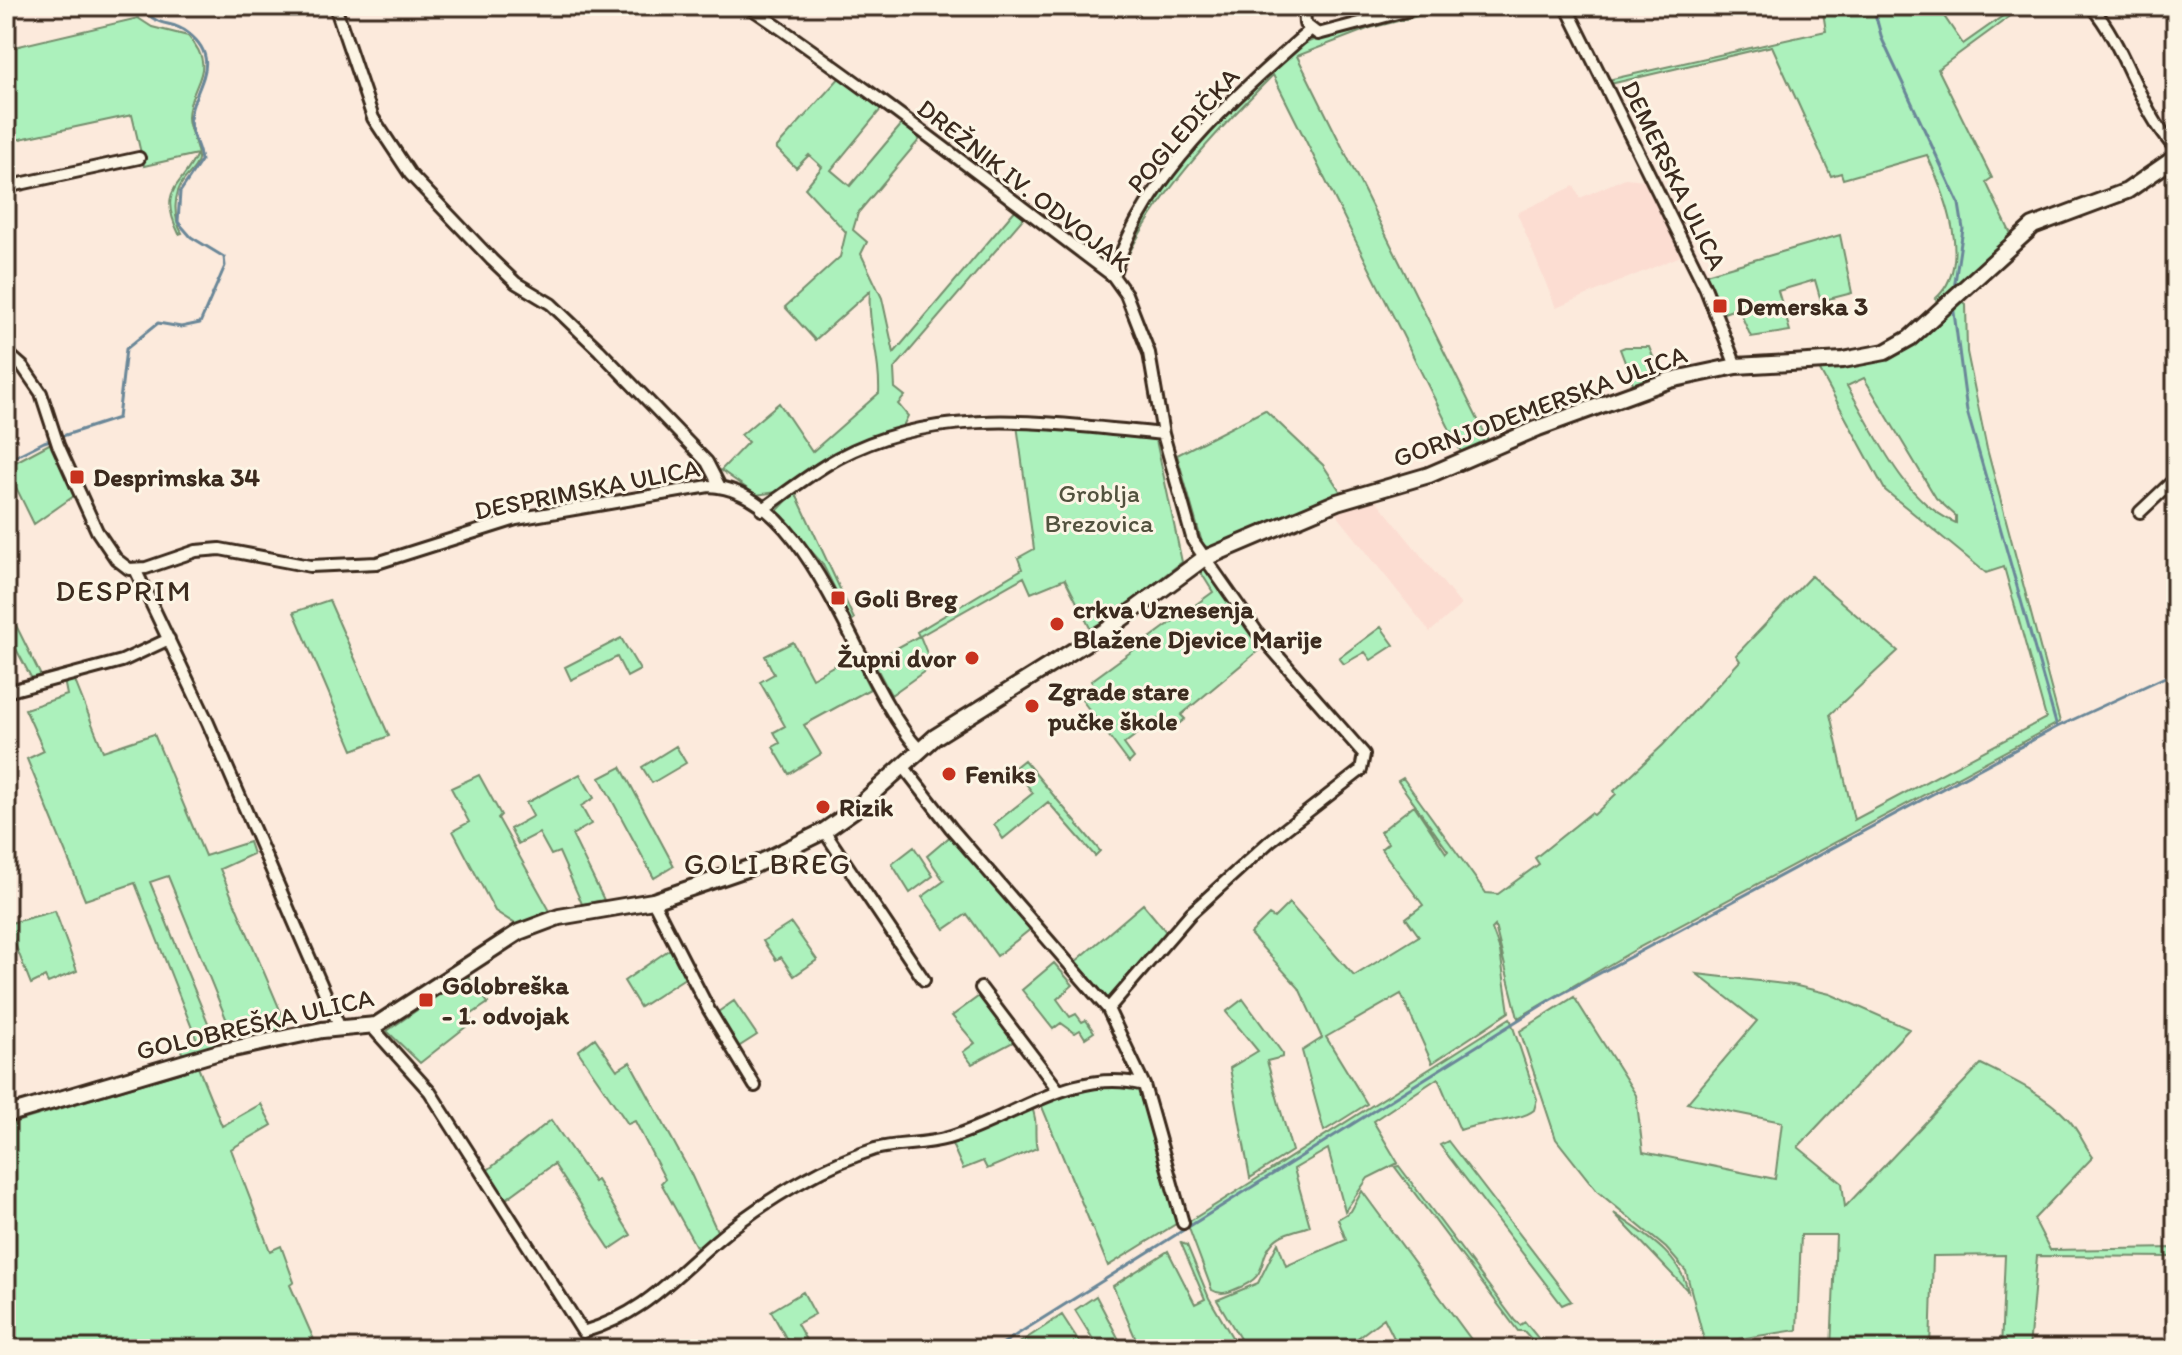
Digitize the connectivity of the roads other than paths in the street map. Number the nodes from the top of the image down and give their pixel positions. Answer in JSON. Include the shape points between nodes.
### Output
{"nodes":[{"id":1,"x":335,"y":6,"type":"edge"},
{"id":2,"x":748,"y":6,"type":"edge"},
{"id":3,"x":1304,"y":6,"type":"edge"},
{"id":4,"x":1424,"y":6,"type":"edge"},
{"id":5,"x":1566,"y":6,"type":"edge"},
{"id":6,"x":2091,"y":6,"type":"edge"},
{"id":7,"x":1310,"y":30,"type":"junction"},
{"id":8,"x":2176,"y":149,"type":"edge"},
{"id":9,"x":2176,"y":157,"type":"edge"},
{"id":10,"x":139,"y":158,"type":"dead end"},
{"id":11,"x":6,"y":187,"type":"edge"},
{"id":12,"x":1113,"y":276,"type":"junction"},
{"id":13,"x":6,"y":352,"type":"edge"},
{"id":14,"x":1736,"y":366,"type":"junction"},
{"id":15,"x":1163,"y":434,"type":"junction"},
{"id":16,"x":2176,"y":478,"type":"edge"},
{"id":17,"x":720,"y":487,"type":"junction"},
{"id":18,"x":762,"y":510,"type":"junction"},
{"id":19,"x":2140,"y":512,"type":"dead end"},
{"id":20,"x":1203,"y":559,"type":"junction"},
{"id":21,"x":135,"y":569,"type":"junction"},
{"id":22,"x":169,"y":639,"type":"junction"},
{"id":23,"x":6,"y":692,"type":"edge"},
{"id":24,"x":919,"y":749,"type":"junction"},
{"id":25,"x":903,"y":766,"type":"junction"},
{"id":26,"x":824,"y":831,"type":"junction"},
{"id":27,"x":653,"y":901,"type":"junction"},
{"id":28,"x":924,"y":980,"type":"dead end"},
{"id":29,"x":981,"y":988,"type":"dead end"},
{"id":30,"x":1108,"y":1009,"type":"junction"},
{"id":31,"x":371,"y":1026,"type":"junction"},
{"id":32,"x":340,"y":1028,"type":"junction"},
{"id":33,"x":1144,"y":1085,"type":"junction"},
{"id":34,"x":755,"y":1086,"type":"dead end"},
{"id":35,"x":1059,"y":1091,"type":"junction"},
{"id":36,"x":6,"y":1115,"type":"edge"},
{"id":37,"x":1183,"y":1223,"type":"dead end"}],
"edges":[{"from":1,"to":17,"type":"street","via":[[373,118],[410,174],[508,275],[551,304],[599,350],[707,462]]},
{"from":2,"to":12,"type":"street","name":"DREŽNIK IV. ODVOJAK","via":[[859,82]]},
{"from":3,"to":7,"type":"street"},
{"from":4,"to":7,"type":"street","via":[[1334,31]]},
{"from":5,"to":14,"type":"street","name":"DEMERSKA ULICA","via":[[1705,287]]},
{"from":6,"to":8,"type":"street"},
{"from":7,"to":12,"type":"street","name":"POGLEDIČKA","via":[[1235,99],[1169,173],[1136,221]]},
{"from":9,"to":14,"type":"street","name":"GORNJODEMERSKA ULICA","via":[[2127,191],[2033,226],[1910,338],[1885,352]]},
{"from":10,"to":11,"type":"street"},
{"from":12,"to":15,"type":"street","name":"DREŽNIK IV. ODVOJAK","via":[[1140,324]]},
{"from":13,"to":21,"type":"street","via":[[31,376],[107,548]]},
{"from":14,"to":20,"type":"street","name":"GORNJODEMERSKA ULICA","via":[[1631,393],[1429,475],[1337,502]]},
{"from":15,"to":18,"type":"street","via":[[1021,421],[954,423],[866,446],[804,479]]},
{"from":15,"to":20,"type":"street","name":"DREŽNIK IV. ODVOJAK","via":[[1193,541]]},
{"from":16,"to":19,"type":"street"},
{"from":17,"to":18,"type":"street","name":"DESPRIMSKA ULICA","via":[[738,492]]},
{"from":17,"to":21,"type":"street","name":"DESPRIMSKA ULICA","via":[[516,519],[377,563],[310,566],[208,549]]},
{"from":18,"to":24,"type":"street","name":"DESPRIMSKA ULICA","via":[[817,570],[897,723]]},
{"from":20,"to":24,"type":"street","name":"GOLOBREŠKA ULICA","via":[[1108,629]]},
{"from":20,"to":30,"type":"street","name":"DREŽNIK IV. ODVOJAK","via":[[1272,649],[1359,748],[1364,764],[1191,913]]},
{"from":21,"to":22,"type":"street"},
{"from":22,"to":23,"type":"street","via":[[122,661]]},
{"from":22,"to":32,"type":"street"},
{"from":24,"to":25,"type":"street","name":"GOLOBREŠKA ULICA"},
{"from":25,"to":26,"type":"street","name":"GOLOBREŠKA ULICA"},
{"from":25,"to":30,"type":"street"},
{"from":26,"to":27,"type":"street","name":"GOLOBREŠKA ULICA","via":[[749,868]]},
{"from":26,"to":28,"type":"street"},
{"from":27,"to":31,"type":"street","name":"GOLOBREŠKA ULICA","via":[[559,917],[519,932]]},
{"from":27,"to":34,"type":"street"},
{"from":29,"to":35,"type":"street"},
{"from":30,"to":33,"type":"street"},
{"from":31,"to":32,"type":"street","name":"GOLOBREŠKA ULICA"},
{"from":31,"to":35,"type":"street","via":[[430,1092],[583,1332],[643,1306],[721,1236],[809,1177],[876,1149],[924,1144],[965,1132]]},
{"from":32,"to":36,"type":"street","name":"GOLOBREŠKA ULICA","via":[[219,1052]]},
{"from":33,"to":35,"type":"street","via":[[1114,1080]]},
{"from":33,"to":37,"type":"street"}]}
